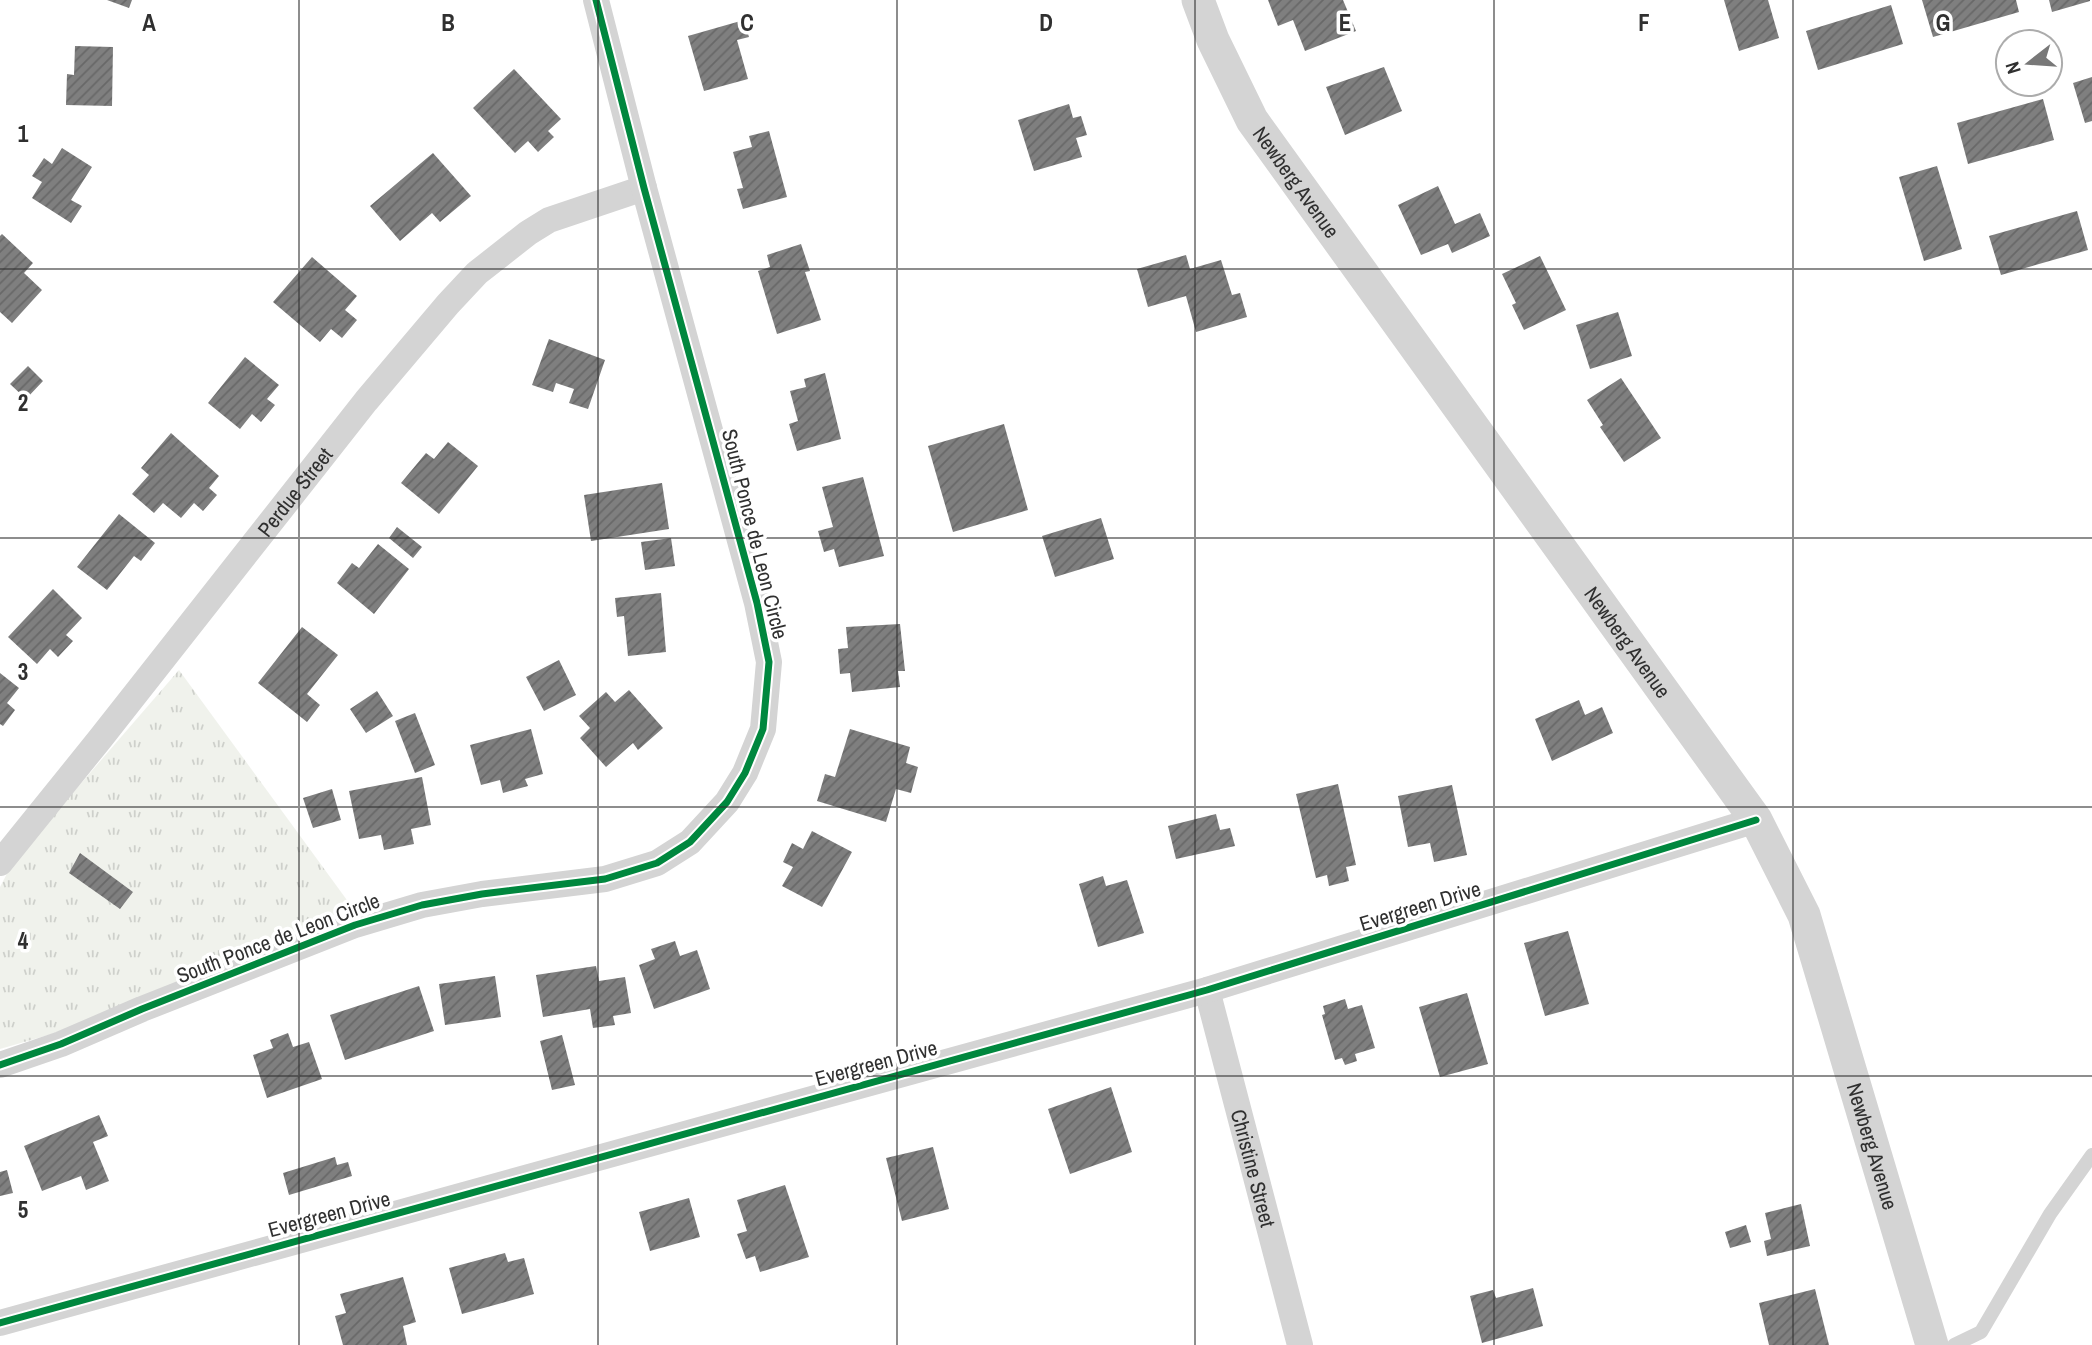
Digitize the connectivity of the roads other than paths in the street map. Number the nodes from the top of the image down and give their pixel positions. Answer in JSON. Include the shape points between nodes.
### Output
{"nodes":[{"id":1,"x":596,"y":0,"type":"edge"},
{"id":2,"x":1198,"y":0,"type":"edge"},
{"id":3,"x":644,"y":188,"type":"junction"},
{"id":4,"x":1756,"y":820,"type":"junction"},
{"id":5,"x":0,"y":863,"type":"edge"},
{"id":6,"x":1207,"y":990,"type":"junction"},
{"id":7,"x":0,"y":1065,"type":"edge"},
{"id":8,"x":2092,"y":1155,"type":"edge"},
{"id":9,"x":0,"y":1323,"type":"edge"},
{"id":10,"x":1300,"y":1345,"type":"edge"},
{"id":11,"x":1932,"y":1345,"type":"edge"},
{"id":12,"x":1954,"y":1345,"type":"edge"}],
"edges":[{"from":1,"to":3,"type":"street","name":"South Ponce de Leon Circle"},
{"from":2,"to":4,"type":"street","name":"Newberg Avenue","via":[[1252,120]]},
{"from":3,"to":5,"type":"street","name":"Perdue Street","via":[[549,220],[477,273],[366,401]]},
{"from":3,"to":7,"type":"street","name":"South Ponce de Leon Circle","via":[[769,662],[763,729],[727,802],[690,842],[657,863],[606,879],[422,905],[355,925]]},
{"from":4,"to":6,"type":"street","name":"Evergreen Drive"},
{"from":4,"to":11,"type":"street","name":"Newberg Avenue","via":[[1804,915]]},
{"from":6,"to":9,"type":"street","name":"Evergreen Drive"},
{"from":6,"to":10,"type":"street","name":"Christine Street"},
{"from":8,"to":12,"type":"lane","via":[[2050,1214],[1981,1332]]}]}
